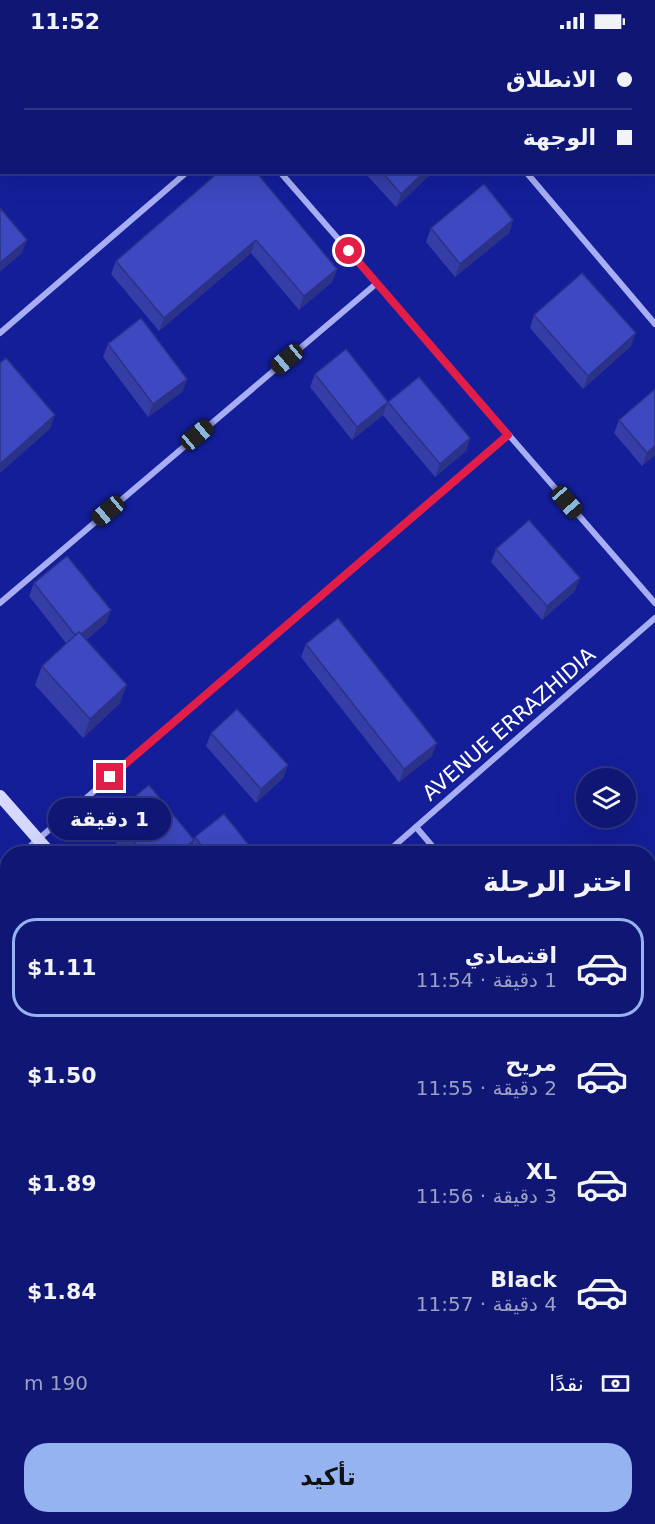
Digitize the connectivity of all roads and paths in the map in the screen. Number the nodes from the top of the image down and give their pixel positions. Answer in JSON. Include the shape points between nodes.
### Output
{"nodes":[{"id":1,"x":185,"y":174,"type":"edge"},
{"id":2,"x":282,"y":174,"type":"edge"},
{"id":3,"x":528,"y":174,"type":"edge"},
{"id":4,"x":377,"y":283,"type":"junction"},
{"id":5,"x":655,"y":324,"type":"edge"},
{"id":6,"x":0,"y":333,"type":"edge"},
{"id":7,"x":508,"y":435,"type":"junction"},
{"id":8,"x":0,"y":603,"type":"edge"},
{"id":9,"x":655,"y":603,"type":"edge"},
{"id":10,"x":655,"y":618,"type":"edge"},
{"id":11,"x":0,"y":796,"type":"edge"},
{"id":12,"x":416,"y":827,"type":"junction"},
{"id":13,"x":38,"y":839,"type":"junction"},
{"id":14,"x":30,"y":846,"type":"edge"},
{"id":15,"x":44,"y":846,"type":"edge"},
{"id":16,"x":394,"y":846,"type":"edge"},
{"id":17,"x":432,"y":846,"type":"edge"}],
"edges":[{"from":1,"to":6,"type":"street"},
{"from":2,"to":4,"type":"street"},
{"from":3,"to":5,"type":"street"},
{"from":4,"to":7,"type":"street"},
{"from":4,"to":8,"type":"street"},
{"from":7,"to":9,"type":"street"},
{"from":7,"to":13,"type":"street"},
{"from":10,"to":12,"type":"street","name":"AVENUE ERRAZHIDIA"},
{"from":11,"to":13,"type":"street"},
{"from":12,"to":16,"type":"street","name":"AVENUE ERRAZHIDIA"},
{"from":12,"to":17,"type":"street"},
{"from":13,"to":14,"type":"street"},
{"from":13,"to":15,"type":"street"}]}
